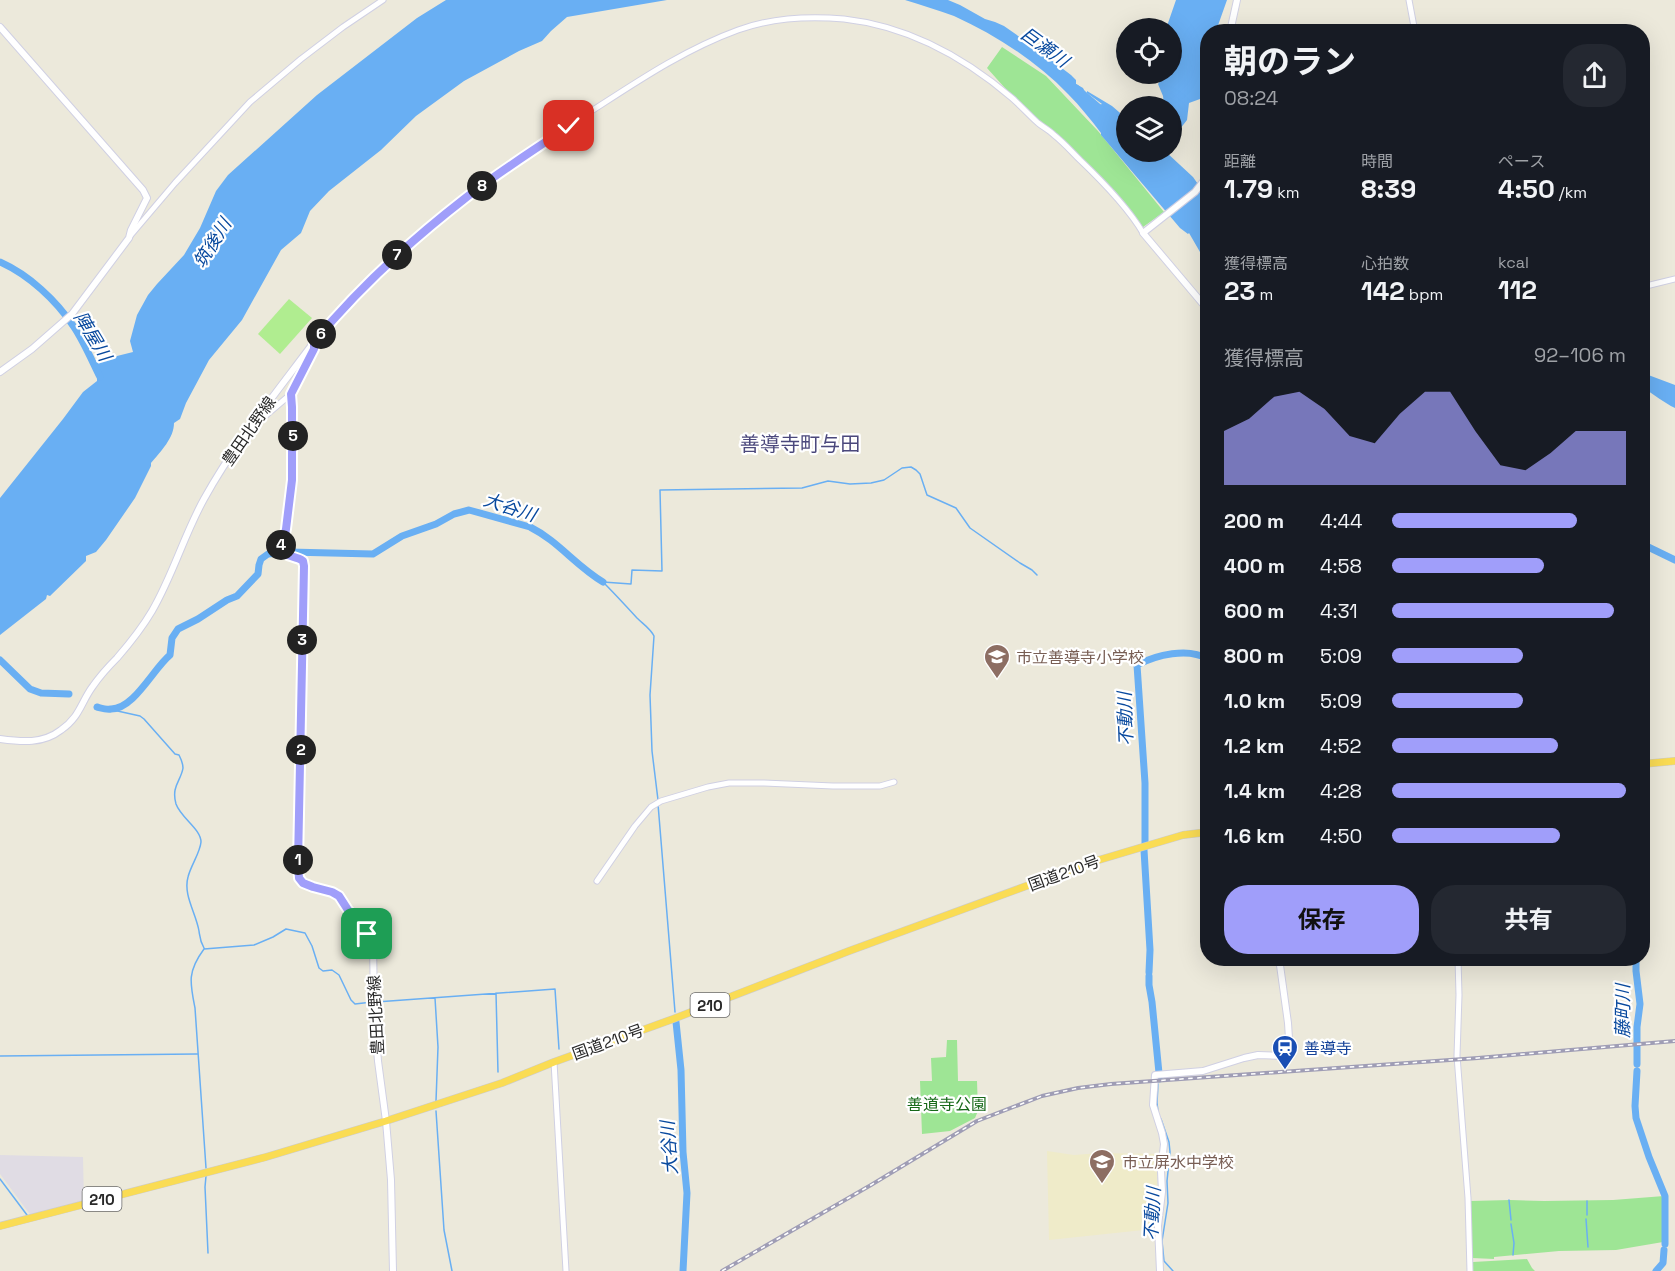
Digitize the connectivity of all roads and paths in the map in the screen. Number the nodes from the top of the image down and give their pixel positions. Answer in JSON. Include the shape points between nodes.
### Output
{"nodes":[{"id":1,"x":383,"y":0,"type":"edge"},
{"id":2,"x":1237,"y":0,"type":"edge"},
{"id":3,"x":1409,"y":0,"type":"edge"},
{"id":4,"x":1232,"y":24,"type":"edge"},
{"id":5,"x":1414,"y":24,"type":"edge"},
{"id":6,"x":0,"y":27,"type":"edge"},
{"id":7,"x":1200,"y":185,"type":"edge"},
{"id":8,"x":1145,"y":231,"type":"junction"},
{"id":9,"x":129,"y":238,"type":"junction"},
{"id":10,"x":1675,"y":279,"type":"edge"},
{"id":11,"x":1650,"y":285,"type":"edge"},
{"id":12,"x":1200,"y":300,"type":"edge"},
{"id":13,"x":314,"y":342,"type":"junction"},
{"id":14,"x":0,"y":372,"type":"edge"},
{"id":15,"x":291,"y":394,"type":"junction"},
{"id":16,"x":255,"y":421,"type":"junction"},
{"id":17,"x":0,"y":739,"type":"edge"},
{"id":18,"x":1675,"y":761,"type":"edge"},
{"id":19,"x":1650,"y":763,"type":"edge"},
{"id":20,"x":894,"y":783,"type":"dead end"},
{"id":21,"x":1200,"y":833,"type":"edge"},
{"id":22,"x":597,"y":881,"type":"dead end"},
{"id":23,"x":1280,"y":966,"type":"edge"},
{"id":24,"x":1458,"y":966,"type":"edge"},
{"id":25,"x":554,"y":1062,"type":"junction"},
{"id":26,"x":386,"y":1121,"type":"junction"},
{"id":27,"x":0,"y":1226,"type":"edge"},
{"id":28,"x":393,"y":1271,"type":"edge"},
{"id":29,"x":566,"y":1271,"type":"edge"},
{"id":30,"x":1160,"y":1271,"type":"edge"},
{"id":31,"x":1470,"y":1271,"type":"edge"}],
"edges":[{"from":1,"to":9,"type":"street","via":[[301,59],[250,102]]},
{"from":2,"to":4,"type":"main road"},
{"from":3,"to":5,"type":"street"},
{"from":6,"to":9,"type":"main road","via":[[147,195]]},
{"from":7,"to":8,"type":"main road"},
{"from":8,"to":12,"type":"main road"},
{"from":8,"to":13,"type":"street","via":[[1055,135],[977,71],[915,36],[877,24],[843,19],[783,20],[738,30],[680,57],[519,159],[404,249],[361,289]]},
{"from":9,"to":14,"type":"main road","via":[[72,314]]},
{"from":10,"to":11,"type":"street"},
{"from":13,"to":15,"type":"main road","name":"豊田北野線"},
{"from":13,"to":16,"type":"main road","name":"豊田北野線"},
{"from":15,"to":16,"type":"street"},
{"from":15,"to":26,"type":"main road","name":"豊田北野線","via":[[292,480],[281,551],[299,558],[304,566],[299,878],[305,884],[339,896],[367,938],[373,940],[373,1001]]},
{"from":16,"to":17,"type":"main road","name":"豊田北野線","via":[[202,502],[139,632],[94,683],[76,715],[64,729],[51,736],[25,742]]},
{"from":18,"to":19,"type":"highway"},
{"from":20,"to":22,"type":"street","via":[[729,783],[661,801],[635,826]]},
{"from":21,"to":25,"type":"highway","name":"国道210号","number":"210","via":[[1092,862]]},
{"from":23,"to":30,"type":"main road","via":[[1290,1054],[1258,1055],[1203,1071],[1155,1075],[1153,1105],[1164,1144],[1158,1226]]},
{"from":24,"to":31,"type":"street","via":[[1457,1056]]},
{"from":25,"to":26,"type":"highway","name":"国道210号","number":"210"},
{"from":25,"to":29,"type":"street"},
{"from":26,"to":27,"type":"highway","name":"国道210号","number":"210","via":[[207,1173]]},
{"from":26,"to":28,"type":"main road","name":"豊田北野線"}]}
